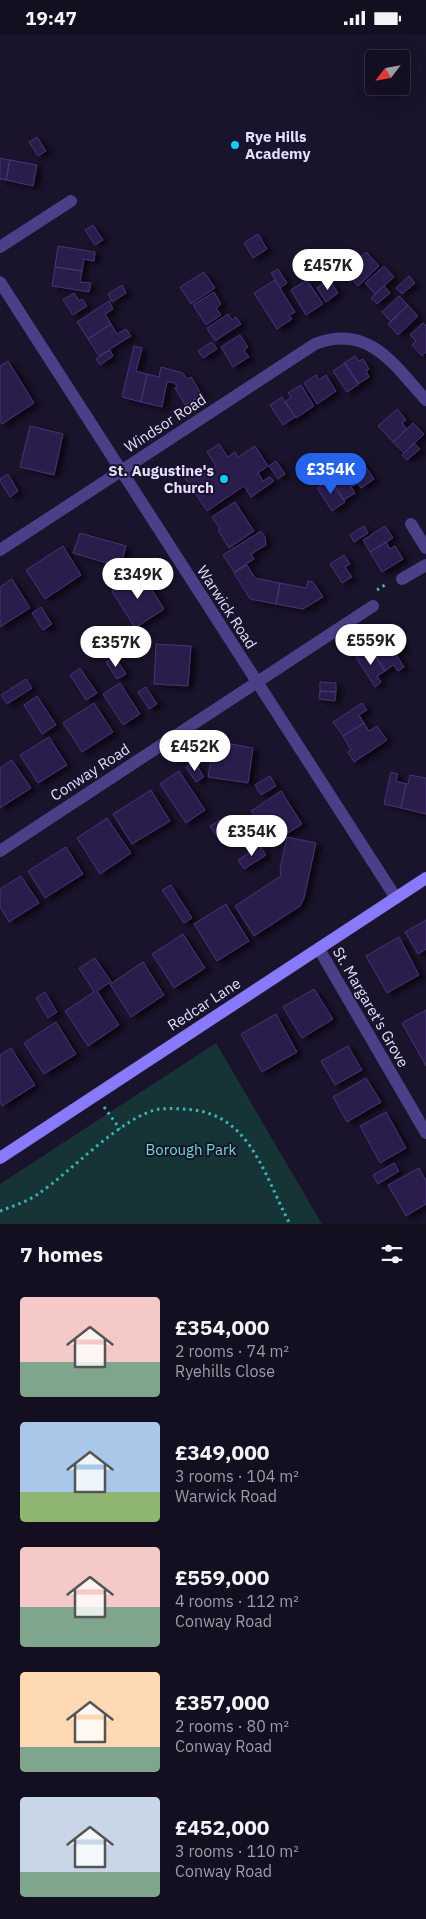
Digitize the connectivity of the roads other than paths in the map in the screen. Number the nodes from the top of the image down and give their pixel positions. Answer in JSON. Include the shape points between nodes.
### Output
{"nodes":[{"id":1,"x":71,"y":201,"type":"dead end"},
{"id":2,"x":0,"y":247,"type":"edge"},
{"id":3,"x":0,"y":282,"type":"edge"},
{"id":4,"x":426,"y":400,"type":"edge"},
{"id":5,"x":120,"y":471,"type":"junction"},
{"id":6,"x":412,"y":524,"type":"dead end"},
{"id":7,"x":426,"y":548,"type":"edge"},
{"id":8,"x":0,"y":550,"type":"edge"},
{"id":9,"x":426,"y":565,"type":"edge"},
{"id":10,"x":402,"y":579,"type":"road end"},
{"id":11,"x":374,"y":606,"type":"road end"},
{"id":12,"x":256,"y":682,"type":"junction"},
{"id":13,"x":0,"y":851,"type":"edge"},
{"id":14,"x":426,"y":878,"type":"edge"},
{"id":15,"x":396,"y":898,"type":"junction"},
{"id":16,"x":319,"y":949,"type":"junction"},
{"id":17,"x":426,"y":1133,"type":"edge"},
{"id":18,"x":0,"y":1158,"type":"edge"}],
"edges":[{"from":1,"to":2,"type":"street"},
{"from":3,"to":5,"type":"street","name":"Warwick Road"},
{"from":4,"to":5,"type":"street","name":"Windsor Road","via":[[384,356],[360,341],[329,339],[315,344]]},
{"from":5,"to":8,"type":"street","name":"Windsor Road"},
{"from":5,"to":12,"type":"street","name":"Warwick Road"},
{"from":6,"to":7,"type":"street"},
{"from":9,"to":10,"type":"street"},
{"from":11,"to":12,"type":"street","name":"Conway Road"},
{"from":12,"to":13,"type":"street","name":"Conway Road"},
{"from":12,"to":15,"type":"street","name":"Warwick Road"},
{"from":14,"to":15,"type":"main road","name":"Redcar Lane"},
{"from":15,"to":16,"type":"main road","name":"Redcar Lane"},
{"from":16,"to":17,"type":"street","name":"St. Margaret's Grove"},
{"from":16,"to":18,"type":"main road","name":"Redcar Lane"}]}
